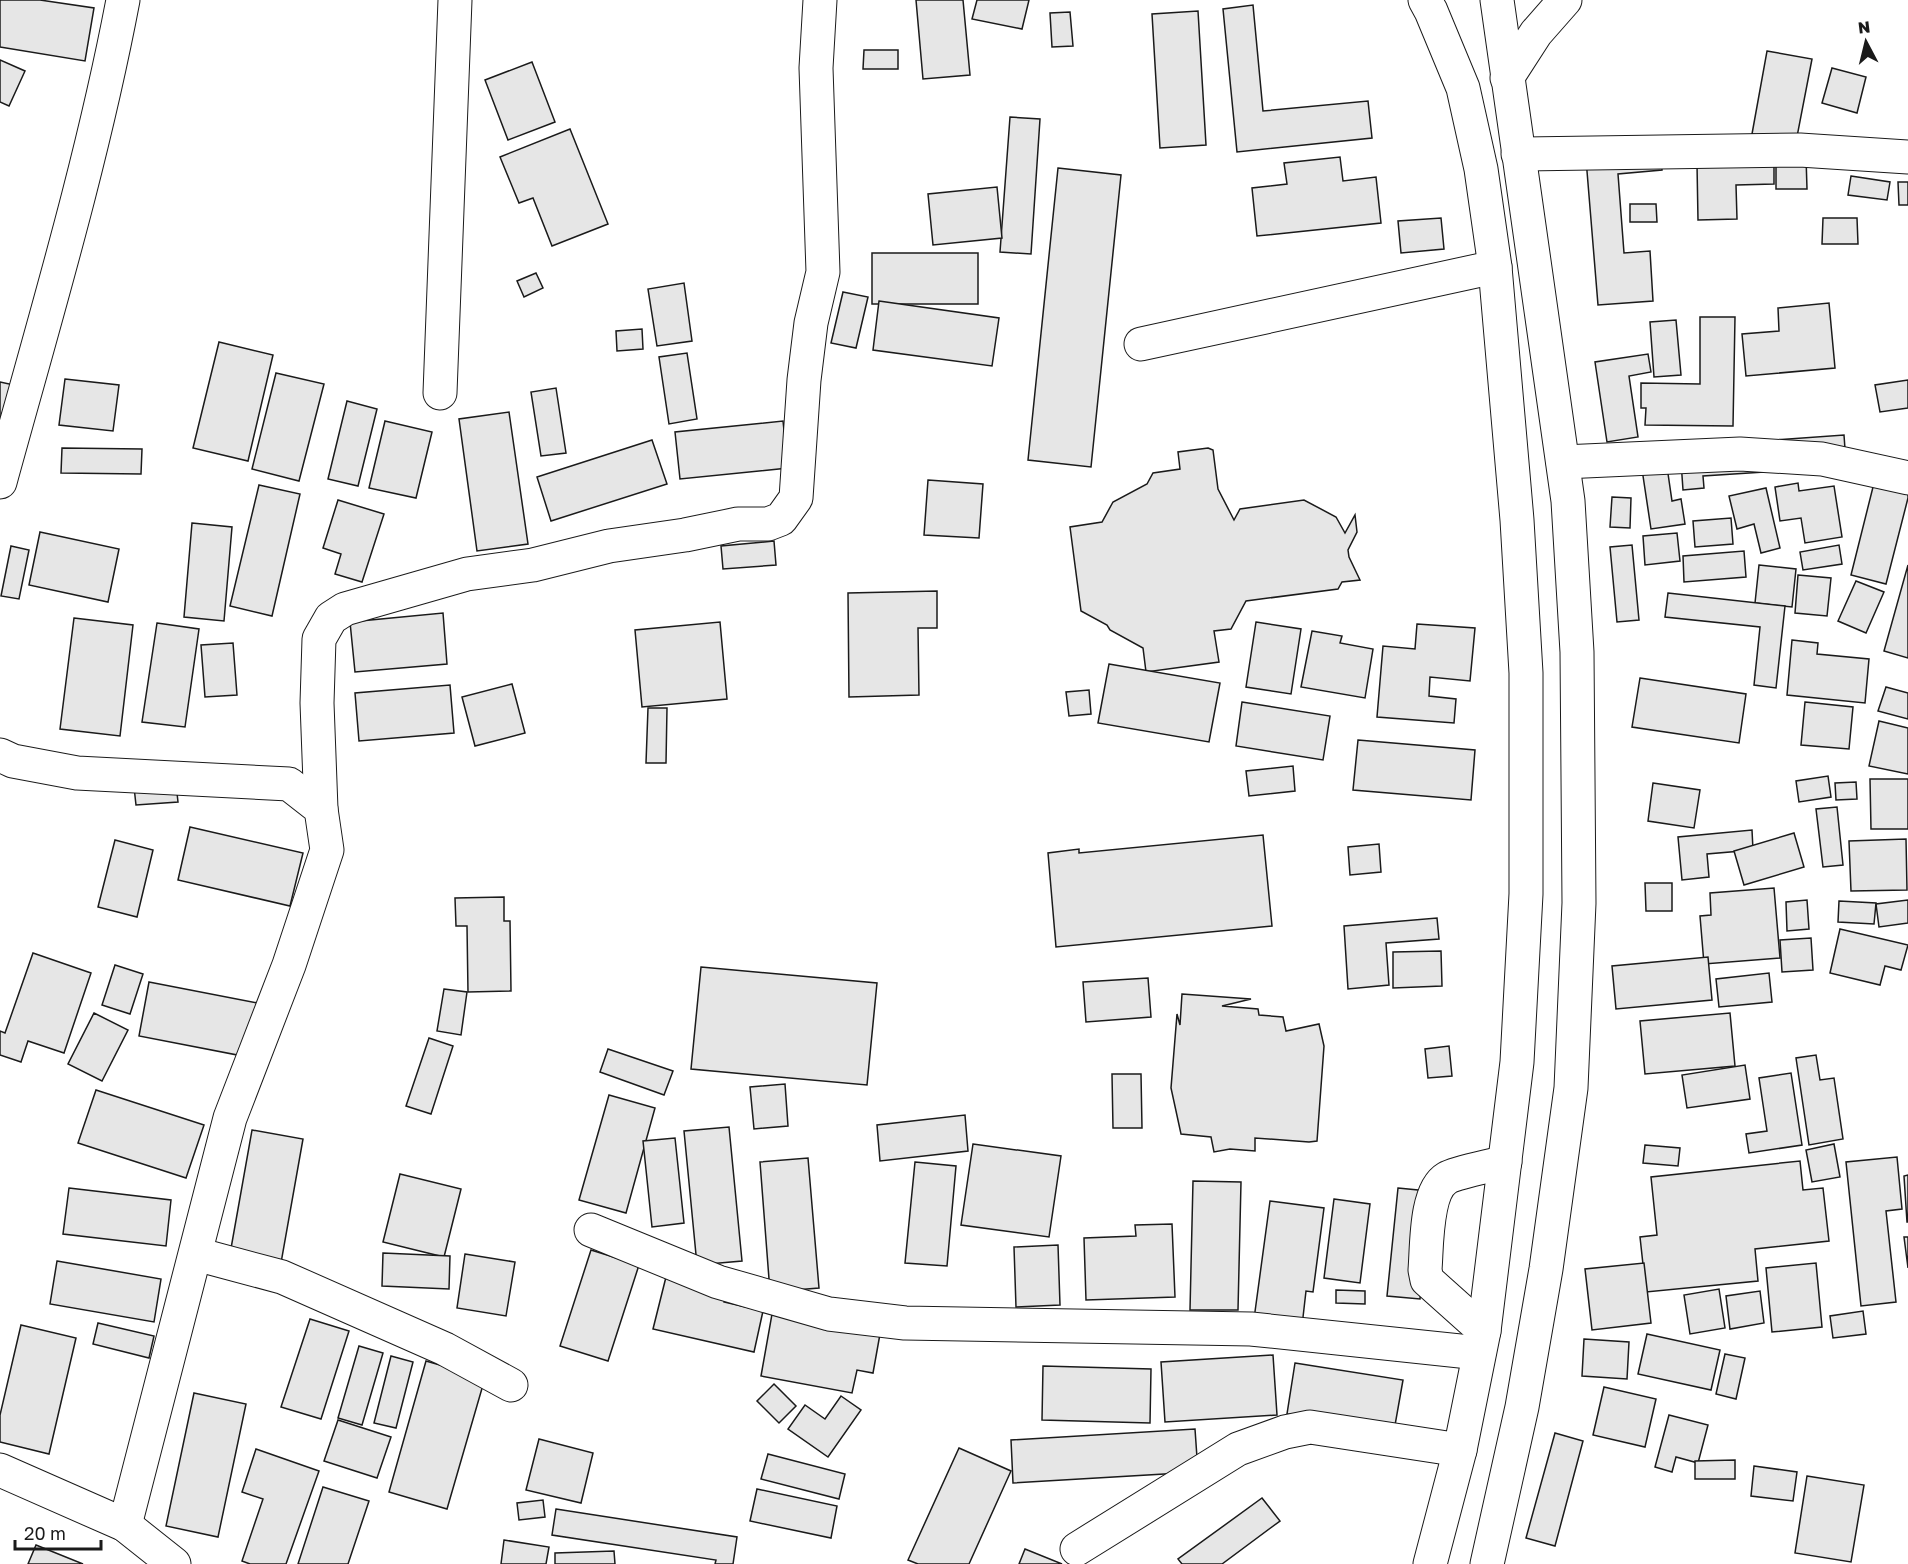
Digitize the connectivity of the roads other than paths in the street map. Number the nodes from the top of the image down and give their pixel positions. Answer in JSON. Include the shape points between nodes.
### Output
{"nodes":[{"id":1,"x":123,"y":0,"type":"edge"},
{"id":2,"x":455,"y":0,"type":"edge"},
{"id":3,"x":820,"y":0,"type":"edge"},
{"id":4,"x":1425,"y":0,"type":"edge"},
{"id":5,"x":1497,"y":0,"type":"edge"},
{"id":6,"x":1566,"y":0,"type":"edge"},
{"id":7,"x":1507,"y":78,"type":"junction"},
{"id":8,"x":1518,"y":153,"type":"junction"},
{"id":9,"x":1908,"y":157,"type":"edge"},
{"id":10,"x":1495,"y":267,"type":"junction"},
{"id":11,"x":1141,"y":344,"type":"dead end"},
{"id":12,"x":440,"y":393,"type":"dead end"},
{"id":13,"x":1563,"y":462,"type":"junction"},
{"id":14,"x":1908,"y":478,"type":"edge"},
{"id":15,"x":0,"y":482,"type":"edge"},
{"id":16,"x":0,"y":755,"type":"edge"},
{"id":17,"x":321,"y":809,"type":"junction"},
{"id":18,"x":1505,"y":1162,"type":"junction"},
{"id":19,"x":591,"y":1230,"type":"dead end"},
{"id":20,"x":196,"y":1254,"type":"junction"},
{"id":21,"x":1481,"y":1342,"type":"junction"},
{"id":22,"x":511,"y":1385,"type":"dead end"},
{"id":23,"x":1460,"y":1450,"type":"junction"},
{"id":24,"x":0,"y":1470,"type":"edge"},
{"id":25,"x":125,"y":1525,"type":"junction"},
{"id":26,"x":1077,"y":1549,"type":"dead end"},
{"id":27,"x":174,"y":1564,"type":"edge"},
{"id":28,"x":1430,"y":1564,"type":"edge"},
{"id":29,"x":1487,"y":1564,"type":"edge"}],
"edges":[{"from":1,"to":15,"type":"street","via":[[59,270]]},
{"from":2,"to":12,"type":"street"},
{"from":3,"to":17,"type":"street","via":[[816,68],[823,272],[804,380],[796,498],[788,511],[768,524],[738,524],[609,546],[533,565],[466,574],[345,609],[331,618],[319,639],[316,674]]},
{"from":4,"to":10,"type":"street","via":[[1463,88]]},
{"from":5,"to":7,"type":"street"},
{"from":6,"to":7,"type":"street","via":[[1536,33]]},
{"from":7,"to":8,"type":"street"},
{"from":8,"to":9,"type":"street","via":[[1800,150]]},
{"from":8,"to":13,"type":"street"},
{"from":10,"to":11,"type":"street"},
{"from":10,"to":18,"type":"street","via":[[1517,520],[1526,685],[1526,894],[1517,1062]]},
{"from":13,"to":14,"type":"street","via":[[1740,454],[1822,459]]},
{"from":13,"to":29,"type":"street","via":[[1577,652],[1579,903],[1571,1088],[1522,1407]]},
{"from":16,"to":17,"type":"street","via":[[77,773],[289,784]]},
{"from":17,"to":20,"type":"street","via":[[327,850],[289,965],[230,1118]]},
{"from":18,"to":21,"type":"street"},
{"from":18,"to":21,"type":"street","via":[[1447,1178],[1436,1189],[1431,1209],[1427,1280]]},
{"from":19,"to":21,"type":"street","via":[[718,1282],[829,1314],[904,1323],[1251,1329]]},
{"from":20,"to":22,"type":"street","via":[[282,1277],[444,1349]]},
{"from":20,"to":25,"type":"street"},
{"from":21,"to":23,"type":"street"},
{"from":23,"to":26,"type":"street","via":[[1310,1427],[1285,1432],[1238,1449]]},
{"from":23,"to":28,"type":"street"},
{"from":24,"to":25,"type":"street"},
{"from":25,"to":27,"type":"street"}]}
